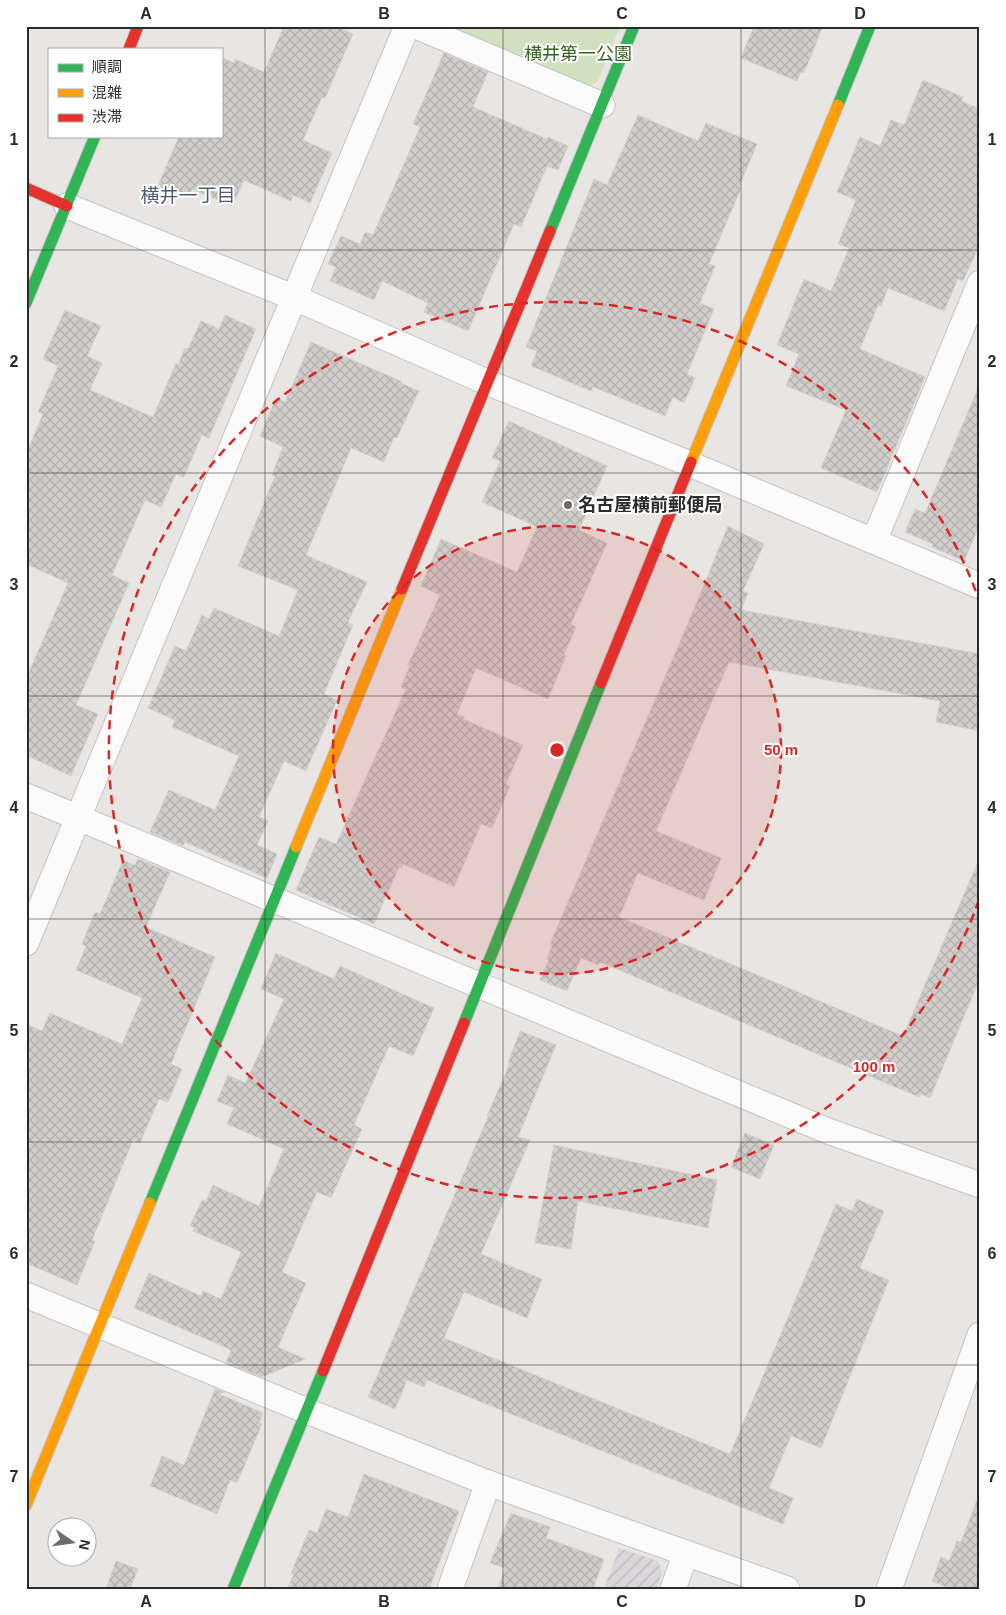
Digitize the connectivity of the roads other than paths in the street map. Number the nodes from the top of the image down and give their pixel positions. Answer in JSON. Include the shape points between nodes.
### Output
{"nodes":[{"id":1,"x":138,"y":26,"type":"edge"},
{"id":2,"x":407,"y":26,"type":"edge"},
{"id":3,"x":416,"y":26,"type":"edge"},
{"id":4,"x":634,"y":26,"type":"edge"},
{"id":5,"x":870,"y":26,"type":"edge"},
{"id":6,"x":129,"y":48,"type":"edge"},
{"id":7,"x":602,"y":105,"type":"junction"},
{"id":8,"x":94,"y":138,"type":"edge"},
{"id":9,"x":26,"y":188,"type":"edge"},
{"id":10,"x":67,"y":206,"type":"junction"},
{"id":11,"x":980,"y":283,"type":"edge"},
{"id":12,"x":295,"y":298,"type":"junction"},
{"id":13,"x":26,"y":302,"type":"edge"},
{"id":14,"x":489,"y":383,"type":"junction"},
{"id":15,"x":690,"y":464,"type":"junction"},
{"id":16,"x":874,"y":541,"type":"junction"},
{"id":17,"x":980,"y":586,"type":"edge"},
{"id":18,"x":26,"y":796,"type":"edge"},
{"id":19,"x":77,"y":818,"type":"junction"},
{"id":20,"x":276,"y":900,"type":"junction"},
{"id":21,"x":26,"y":943,"type":"edge"},
{"id":22,"x":480,"y":985,"type":"junction"},
{"id":23,"x":980,"y":1185,"type":"edge"},
{"id":24,"x":26,"y":1295,"type":"edge"},
{"id":25,"x":99,"y":1325,"type":"junction"},
{"id":26,"x":980,"y":1335,"type":"edge"},
{"id":27,"x":307,"y":1411,"type":"junction"},
{"id":28,"x":488,"y":1484,"type":"junction"},
{"id":29,"x":26,"y":1505,"type":"edge"},
{"id":30,"x":686,"y":1553,"type":"junction"},
{"id":31,"x":234,"y":1589,"type":"edge"},
{"id":32,"x":450,"y":1589,"type":"edge"},
{"id":33,"x":673,"y":1589,"type":"edge"},
{"id":34,"x":787,"y":1589,"type":"edge"},
{"id":35,"x":889,"y":1589,"type":"edge"}],
"edges":[{"from":1,"to":6,"type":"street"},
{"from":2,"to":12,"type":"street"},
{"from":3,"to":7,"type":"street"},
{"from":4,"to":7,"type":"street"},
{"from":5,"to":15,"type":"street"},
{"from":7,"to":14,"type":"street"},
{"from":8,"to":10,"type":"street"},
{"from":9,"to":10,"type":"street"},
{"from":10,"to":12,"type":"street"},
{"from":10,"to":13,"type":"street"},
{"from":11,"to":16,"type":"street"},
{"from":12,"to":14,"type":"street"},
{"from":12,"to":19,"type":"street"},
{"from":14,"to":15,"type":"street"},
{"from":14,"to":20,"type":"street"},
{"from":15,"to":16,"type":"street"},
{"from":15,"to":22,"type":"street"},
{"from":16,"to":17,"type":"street"},
{"from":18,"to":19,"type":"street"},
{"from":19,"to":20,"type":"street"},
{"from":19,"to":21,"type":"street"},
{"from":20,"to":22,"type":"street"},
{"from":20,"to":25,"type":"street"},
{"from":22,"to":23,"type":"street","via":[[828,1131]]},
{"from":22,"to":27,"type":"street"},
{"from":24,"to":25,"type":"street"},
{"from":25,"to":27,"type":"street"},
{"from":25,"to":29,"type":"street"},
{"from":26,"to":35,"type":"street"},
{"from":27,"to":28,"type":"street"},
{"from":27,"to":31,"type":"street"},
{"from":28,"to":30,"type":"street"},
{"from":28,"to":32,"type":"street"},
{"from":30,"to":33,"type":"street"},
{"from":30,"to":34,"type":"street"}]}
